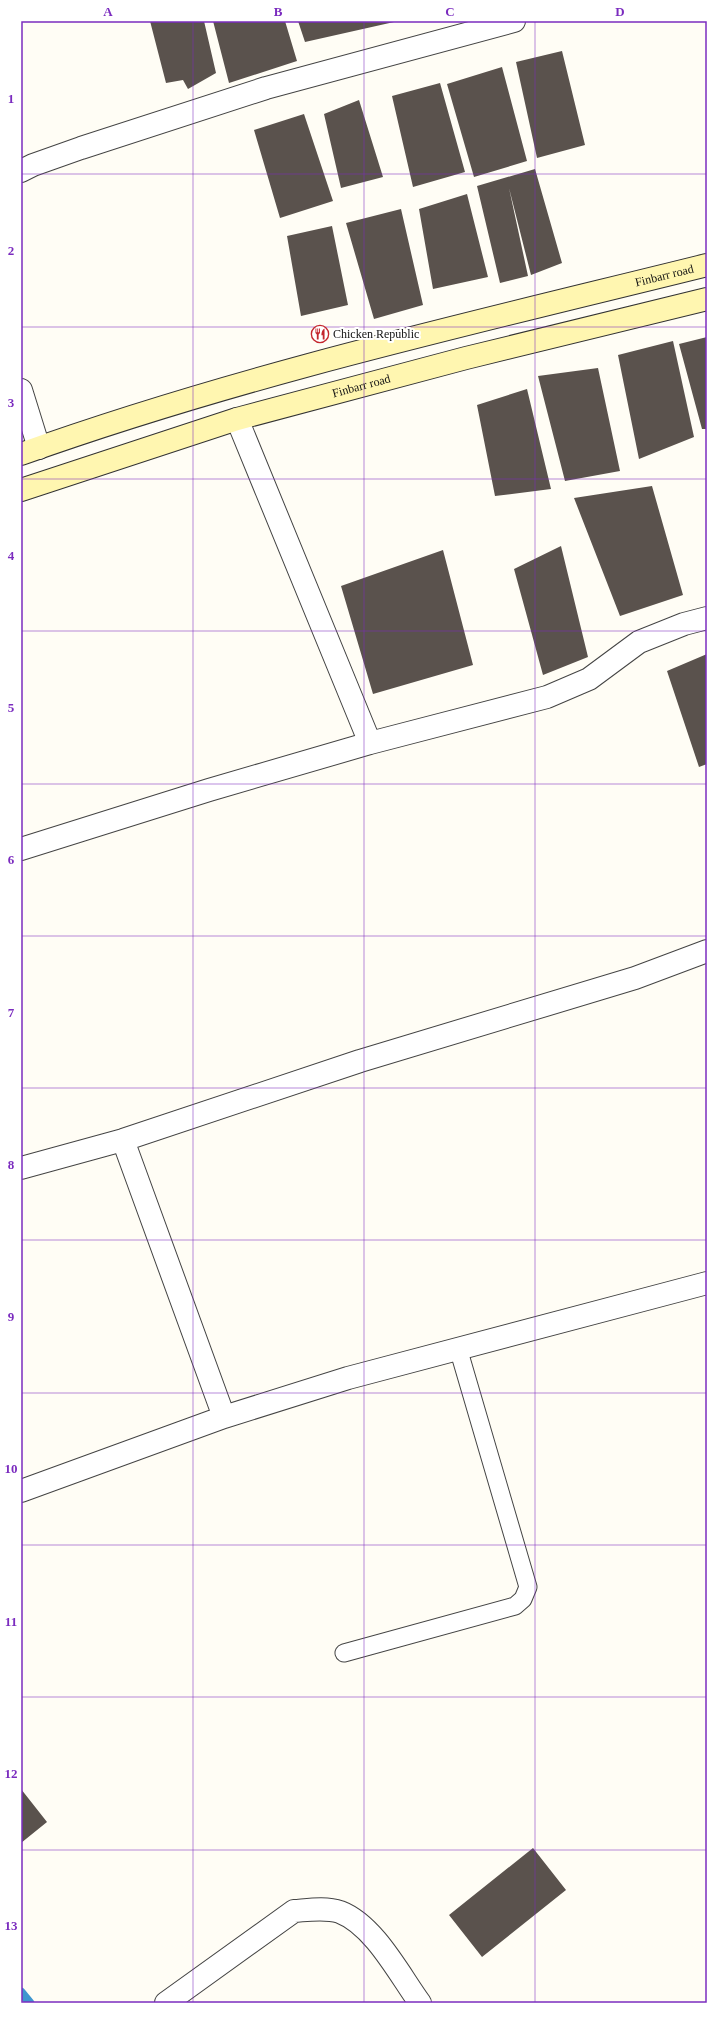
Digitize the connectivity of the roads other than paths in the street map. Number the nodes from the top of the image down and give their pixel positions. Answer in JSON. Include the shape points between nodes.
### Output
{"nodes":[{"id":1,"x":514,"y":21,"type":"edge"},
{"id":2,"x":21,"y":171,"type":"edge"},
{"id":3,"x":707,"y":265,"type":"edge"},
{"id":4,"x":707,"y":299,"type":"edge"},
{"id":5,"x":461,"y":325,"type":"junction"},
{"id":6,"x":466,"y":358,"type":"junction"},
{"id":7,"x":21,"y":390,"type":"edge"},
{"id":8,"x":237,"y":419,"type":"junction"},
{"id":9,"x":30,"y":451,"type":"edge"},
{"id":10,"x":21,"y":490,"type":"edge"},
{"id":11,"x":707,"y":618,"type":"edge"},
{"id":12,"x":370,"y":743,"type":"junction"},
{"id":13,"x":21,"y":849,"type":"edge"},
{"id":14,"x":707,"y":951,"type":"edge"},
{"id":15,"x":123,"y":1140,"type":"junction"},
{"id":16,"x":21,"y":1168,"type":"edge"},
{"id":17,"x":707,"y":1283,"type":"edge"},
{"id":18,"x":458,"y":1348,"type":"junction"},
{"id":19,"x":224,"y":1417,"type":"junction"},
{"id":20,"x":21,"y":1491,"type":"edge"},
{"id":21,"x":344,"y":1653,"type":"dead end"},
{"id":22,"x":166,"y":2003,"type":"edge"},
{"id":23,"x":420,"y":2003,"type":"edge"}],
"edges":[{"from":1,"to":2,"type":"street","via":[[266,88],[81,148]]},
{"from":3,"to":5,"type":"main road","name":"Finbarr road"},
{"from":4,"to":6,"type":"main road","name":"Finbarr road"},
{"from":5,"to":6,"type":"main road"},
{"from":5,"to":9,"type":"main road","name":"Finbarr road","via":[[231,386]]},
{"from":6,"to":8,"type":"main road","name":"Finbarr road"},
{"from":7,"to":9,"type":"street"},
{"from":8,"to":10,"type":"main road","name":"Finbarr road"},
{"from":8,"to":12,"type":"street"},
{"from":11,"to":12,"type":"street","via":[[639,642],[589,679],[547,697]]},
{"from":12,"to":13,"type":"street"},
{"from":14,"to":15,"type":"street","via":[[635,978],[360,1061]]},
{"from":15,"to":16,"type":"street"},
{"from":15,"to":19,"type":"street"},
{"from":17,"to":18,"type":"street"},
{"from":18,"to":19,"type":"street","via":[[348,1378]]},
{"from":18,"to":21,"type":"lane","via":[[528,1587],[523,1600],[515,1606]]},
{"from":19,"to":20,"type":"street"},
{"from":22,"to":23,"type":"street","via":[[294,1911],[317,1909],[339,1912],[360,1923]]}]}
